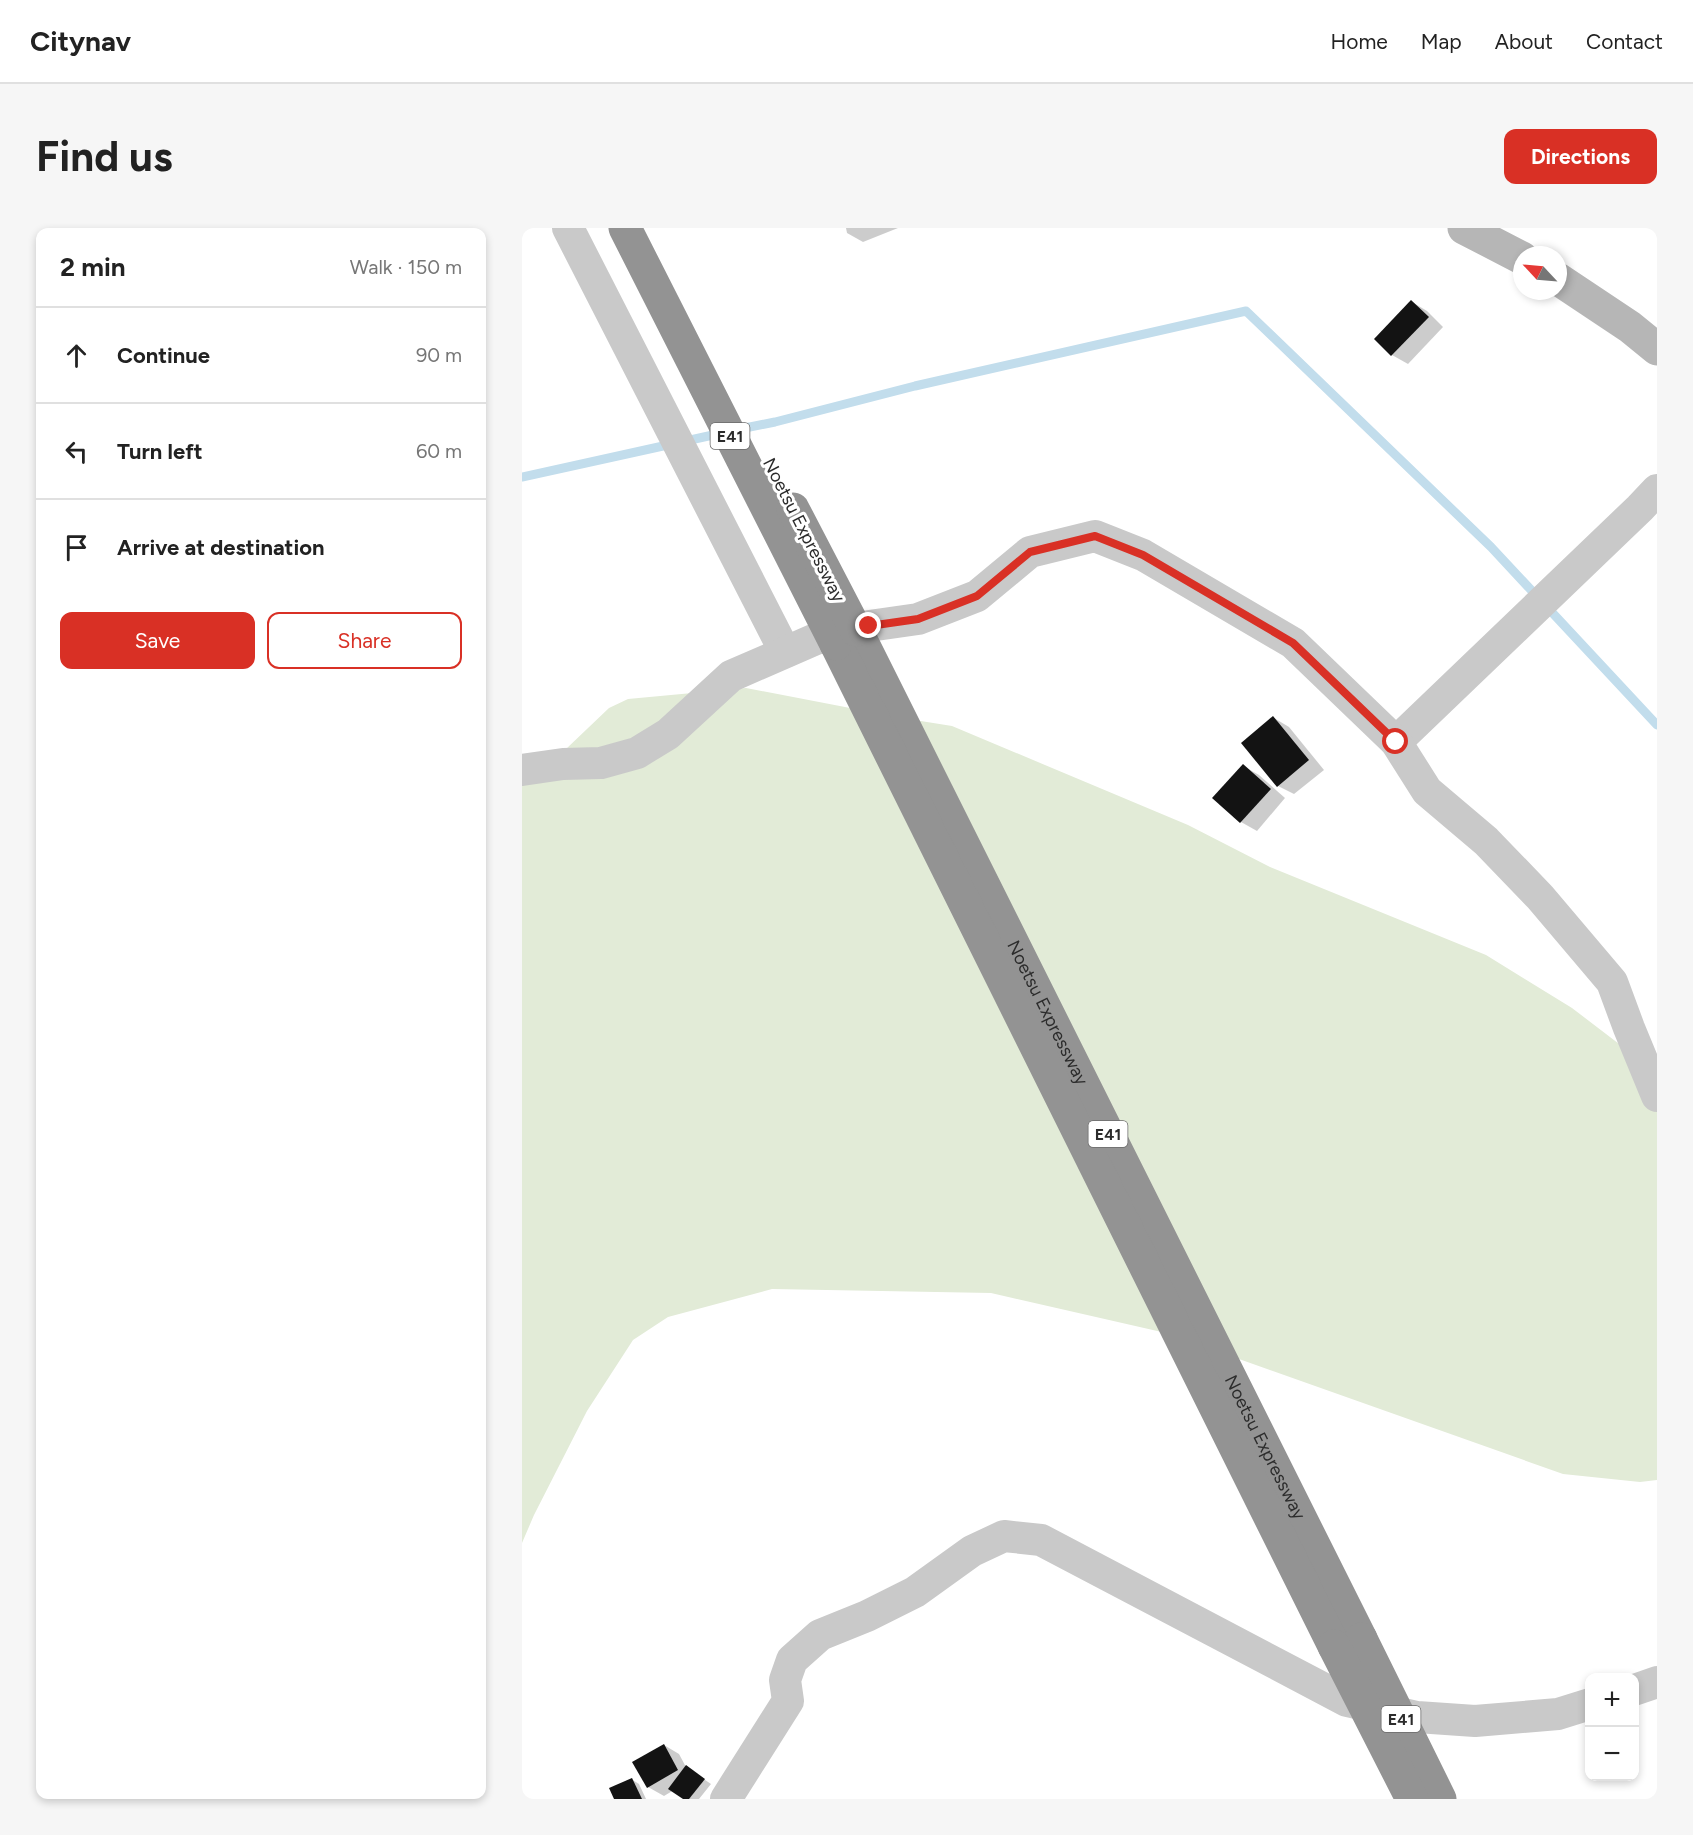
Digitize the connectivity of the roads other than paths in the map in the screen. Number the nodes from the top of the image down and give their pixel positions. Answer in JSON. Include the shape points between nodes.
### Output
{"nodes":[{"id":1,"x":568,"y":228,"type":"edge"},
{"id":2,"x":625,"y":228,"type":"edge"},
{"id":3,"x":648,"y":228,"type":"edge"},
{"id":4,"x":1464,"y":228,"type":"edge"},
{"id":5,"x":1513,"y":253,"type":"edge"},
{"id":6,"x":1567,"y":285,"type":"edge"},
{"id":7,"x":1657,"y":349,"type":"edge"},
{"id":8,"x":1657,"y":490,"type":"edge"},
{"id":9,"x":846,"y":637,"type":"junction"},
{"id":10,"x":785,"y":652,"type":"junction"},
{"id":11,"x":1396,"y":742,"type":"junction"},
{"id":12,"x":522,"y":770,"type":"edge"},
{"id":13,"x":1657,"y":1096,"type":"edge"},
{"id":14,"x":1347,"y":1642,"type":"junction"},
{"id":15,"x":1657,"y":1682,"type":"edge"},
{"id":16,"x":1639,"y":1689,"type":"edge"},
{"id":17,"x":1585,"y":1705,"type":"edge"},
{"id":18,"x":726,"y":1799,"type":"edge"},
{"id":19,"x":1412,"y":1799,"type":"edge"},
{"id":20,"x":1440,"y":1799,"type":"edge"}],
"edges":[{"from":1,"to":10,"type":"street"},
{"from":2,"to":9,"type":"highway","name":"Noetsu Expressway","number":"E41","bridge":true},
{"from":3,"to":9,"type":"highway","name":"Noetsu Expressway","number":"E41","bridge":true},
{"from":4,"to":5,"type":"main road"},
{"from":6,"to":7,"type":"main road"},
{"from":8,"to":11,"type":"street"},
{"from":9,"to":14,"type":"highway","name":"Noetsu Expressway","number":"E41"},
{"from":10,"to":11,"type":"street","via":[[818,638],[918,619],[977,596],[1030,552],[1095,536],[1143,555],[1293,643]]},
{"from":10,"to":12,"type":"street","via":[[731,676],[668,734],[637,753],[601,763]]},
{"from":11,"to":13,"type":"street","via":[[1427,791],[1502,857],[1612,982]]},
{"from":14,"to":19,"type":"highway","name":"Noetsu Expressway","number":"E41","bridge":true},
{"from":14,"to":20,"type":"highway","name":"Noetsu Expressway","number":"E41","bridge":true},
{"from":15,"to":16,"type":"street"},
{"from":17,"to":18,"type":"street","via":[[1558,1713],[1475,1721],[1417,1717],[1347,1701],[1041,1540],[1004,1536],[972,1551],[915,1592],[820,1635],[792,1660],[785,1680],[788,1701]]}]}
